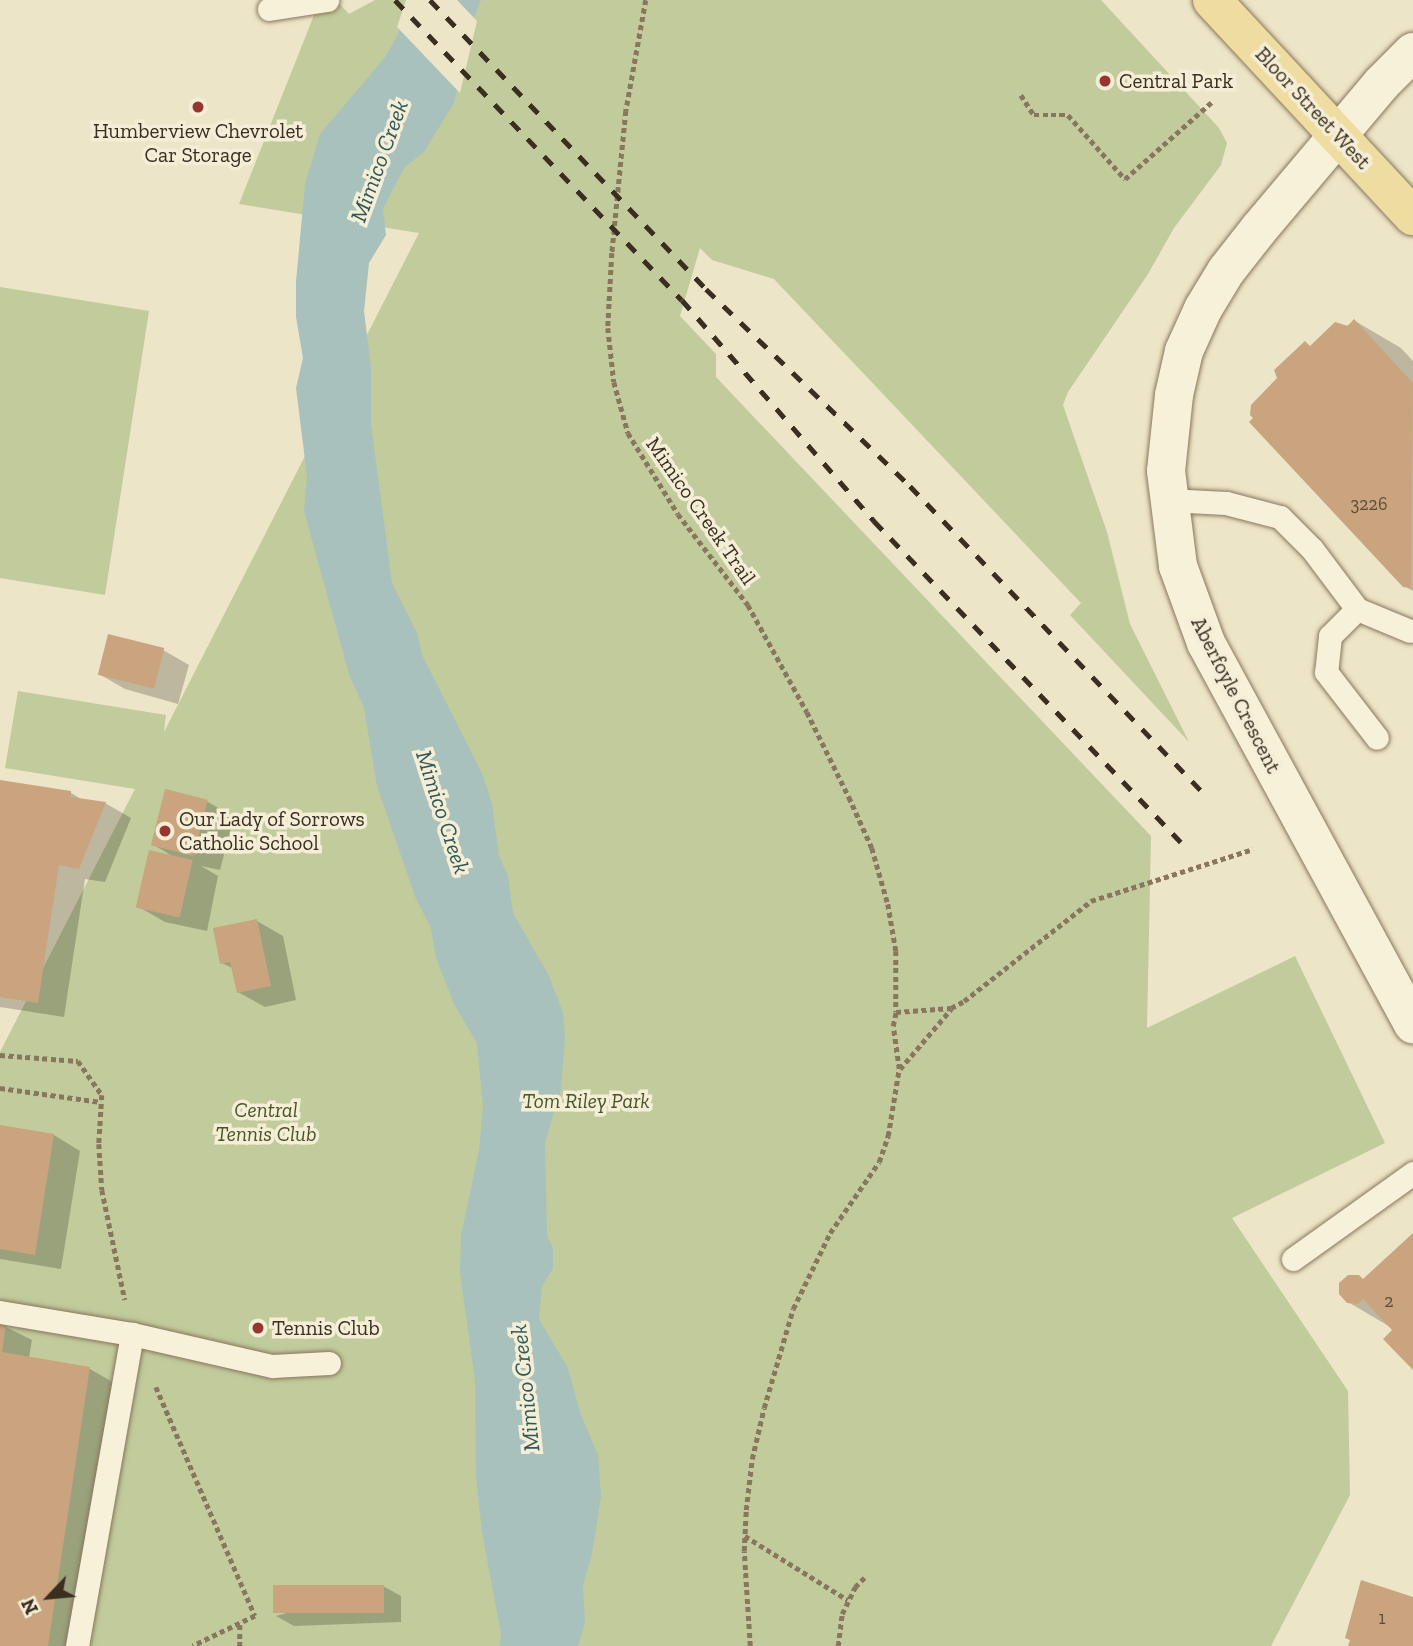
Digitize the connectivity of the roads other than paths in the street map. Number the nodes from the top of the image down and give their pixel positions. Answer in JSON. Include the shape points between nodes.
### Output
{"nodes":[{"id":1,"x":327,"y":0,"type":"edge"},
{"id":2,"x":1212,"y":0,"type":"edge"},
{"id":3,"x":269,"y":9,"type":"dead end"},
{"id":4,"x":1413,"y":52,"type":"edge"},
{"id":5,"x":1338,"y":134,"type":"junction"},
{"id":6,"x":1413,"y":216,"type":"edge"},
{"id":7,"x":1167,"y":500,"type":"junction"},
{"id":8,"x":1357,"y":609,"type":"junction"},
{"id":9,"x":1410,"y":631,"type":"dead end"},
{"id":10,"x":1377,"y":738,"type":"dead end"},
{"id":11,"x":1413,"y":1025,"type":"edge"},
{"id":12,"x":1413,"y":1173,"type":"edge"},
{"id":13,"x":1293,"y":1259,"type":"dead end"},
{"id":14,"x":0,"y":1312,"type":"edge"},
{"id":15,"x":132,"y":1334,"type":"junction"},
{"id":16,"x":329,"y":1363,"type":"dead end"},
{"id":17,"x":77,"y":1646,"type":"edge"}],
"edges":[{"from":1,"to":3,"type":"lane"},
{"from":2,"to":5,"type":"main road","name":"Bloor Street West"},
{"from":4,"to":5,"type":"street","name":"Aberfoyle Crescent"},
{"from":5,"to":6,"type":"main road","name":"Bloor Street West"},
{"from":5,"to":7,"type":"street","name":"Aberfoyle Crescent","via":[[1226,271],[1203,309],[1184,351],[1174,395],[1166,461]]},
{"from":7,"to":8,"type":"lane","via":[[1226,503],[1280,517],[1312,549]]},
{"from":7,"to":11,"type":"street","name":"Aberfoyle Crescent","via":[[1178,566],[1206,643]]},
{"from":8,"to":9,"type":"lane"},
{"from":8,"to":10,"type":"lane","via":[[1330,636],[1326,672]]},
{"from":12,"to":13,"type":"lane"},
{"from":14,"to":15,"type":"lane"},
{"from":15,"to":16,"type":"lane","via":[[272,1366]]},
{"from":15,"to":17,"type":"lane"}]}
